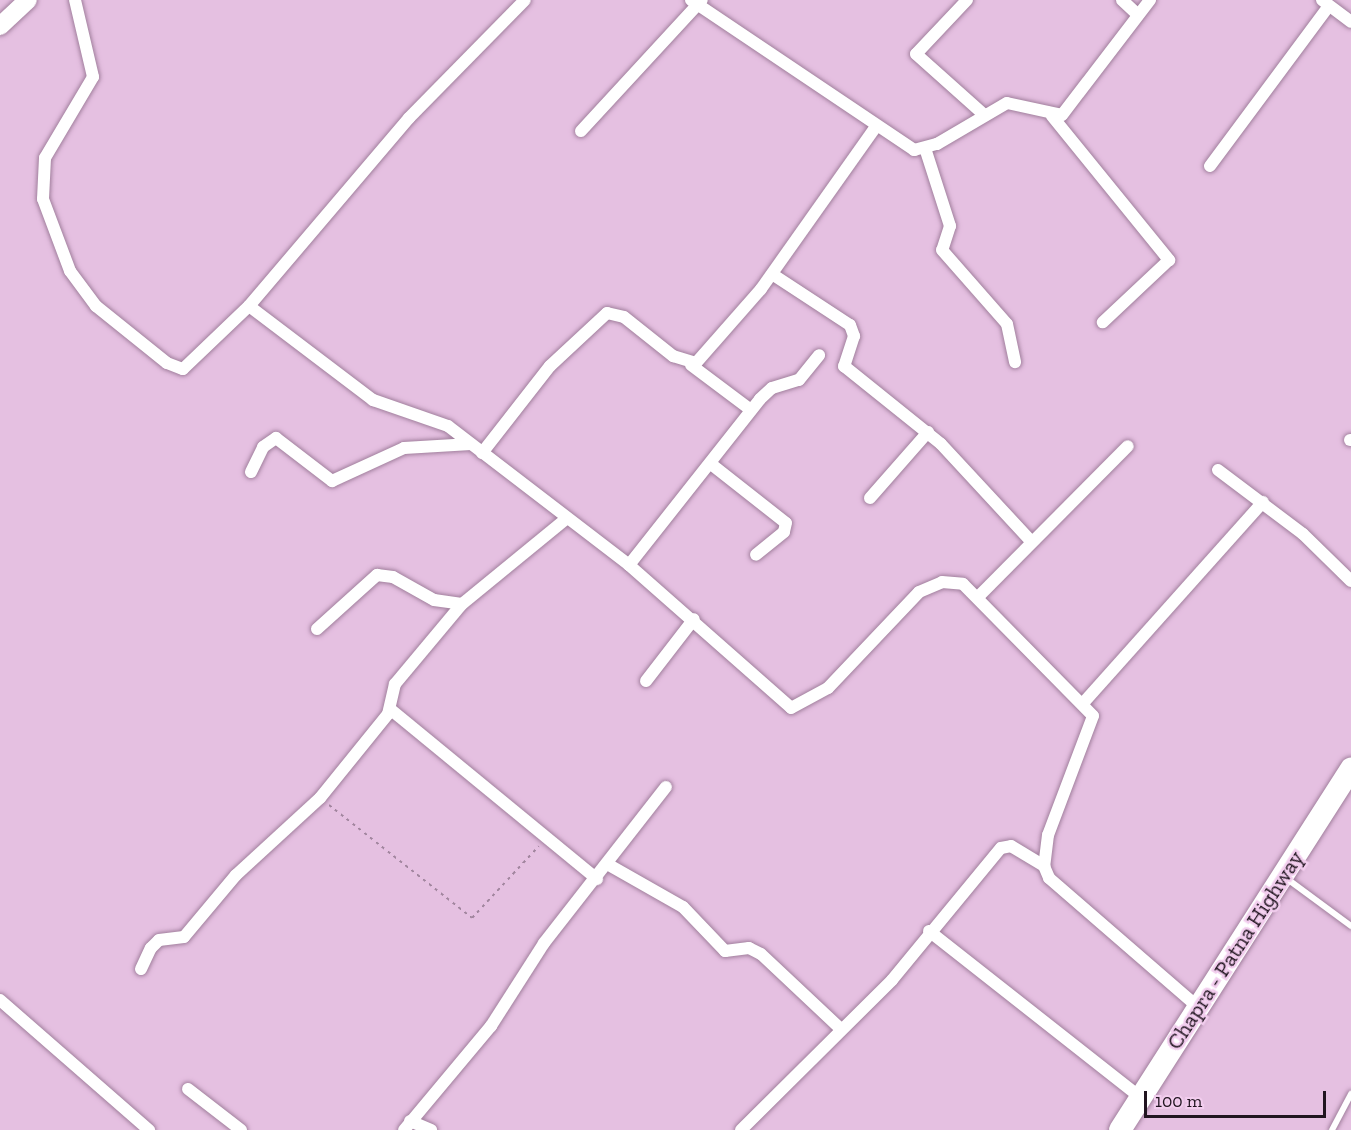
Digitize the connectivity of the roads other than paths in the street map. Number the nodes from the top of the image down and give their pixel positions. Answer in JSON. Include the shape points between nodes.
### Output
{"nodes":[{"id":1,"x":28,"y":0,"type":"edge"},
{"id":2,"x":75,"y":0,"type":"edge"},
{"id":3,"x":525,"y":0,"type":"edge"},
{"id":4,"x":967,"y":0,"type":"edge"},
{"id":5,"x":1122,"y":0,"type":"edge"},
{"id":6,"x":1150,"y":0,"type":"edge"},
{"id":7,"x":697,"y":2,"type":"edge"},
{"id":8,"x":1325,"y":3,"type":"edge"},
{"id":9,"x":1138,"y":15,"type":"junction"},
{"id":10,"x":1351,"y":22,"type":"edge"},
{"id":11,"x":0,"y":26,"type":"edge"},
{"id":12,"x":982,"y":113,"type":"junction"},
{"id":13,"x":1052,"y":116,"type":"junction"},
{"id":14,"x":875,"y":128,"type":"junction"},
{"id":15,"x":580,"y":131,"type":"dead end"},
{"id":16,"x":925,"y":148,"type":"junction"},
{"id":17,"x":1210,"y":166,"type":"dead end"},
{"id":18,"x":772,"y":274,"type":"junction"},
{"id":19,"x":249,"y":306,"type":"junction"},
{"id":20,"x":1103,"y":322,"type":"dead end"},
{"id":21,"x":819,"y":355,"type":"dead end"},
{"id":22,"x":1015,"y":362,"type":"dead end"},
{"id":23,"x":691,"y":365,"type":"junction"},
{"id":24,"x":751,"y":410,"type":"junction"},
{"id":25,"x":928,"y":432,"type":"junction"},
{"id":26,"x":1128,"y":446,"type":"dead end"},
{"id":27,"x":477,"y":449,"type":"junction"},
{"id":28,"x":711,"y":464,"type":"junction"},
{"id":29,"x":1218,"y":470,"type":"dead end"},
{"id":30,"x":251,"y":472,"type":"dead end"},
{"id":31,"x":870,"y":498,"type":"dead end"},
{"id":32,"x":1263,"y":502,"type":"junction"},
{"id":33,"x":566,"y":519,"type":"junction"},
{"id":34,"x":1029,"y":539,"type":"junction"},
{"id":35,"x":756,"y":555,"type":"dead end"},
{"id":36,"x":629,"y":565,"type":"junction"},
{"id":37,"x":1351,"y":581,"type":"edge"},
{"id":38,"x":979,"y":596,"type":"junction"},
{"id":39,"x":462,"y":604,"type":"junction"},
{"id":40,"x":694,"y":619,"type":"junction"},
{"id":41,"x":317,"y":629,"type":"dead end"},
{"id":42,"x":646,"y":681,"type":"dead end"},
{"id":43,"x":1085,"y":701,"type":"junction"},
{"id":44,"x":390,"y":709,"type":"junction"},
{"id":45,"x":1351,"y":770,"type":"edge"},
{"id":46,"x":666,"y":787,"type":"dead end"},
{"id":47,"x":609,"y":865,"type":"junction"},
{"id":48,"x":1044,"y":866,"type":"junction"},
{"id":49,"x":1283,"y":876,"type":"junction"},
{"id":50,"x":597,"y":879,"type":"junction"},
{"id":51,"x":1351,"y":926,"type":"edge"},
{"id":52,"x":929,"y":931,"type":"junction"},
{"id":53,"x":141,"y":969,"type":"dead end"},
{"id":54,"x":0,"y":999,"type":"edge"},
{"id":55,"x":1198,"y":1007,"type":"junction"},
{"id":56,"x":841,"y":1029,"type":"junction"},
{"id":57,"x":188,"y":1089,"type":"dead end"},
{"id":58,"x":1351,"y":1094,"type":"edge"},
{"id":59,"x":1141,"y":1098,"type":"junction"},
{"id":60,"x":407,"y":1125,"type":"edge"},
{"id":61,"x":149,"y":1130,"type":"edge"},
{"id":62,"x":241,"y":1130,"type":"edge"},
{"id":63,"x":431,"y":1130,"type":"edge"},
{"id":64,"x":741,"y":1130,"type":"edge"},
{"id":65,"x":1120,"y":1130,"type":"edge"},
{"id":66,"x":1332,"y":1130,"type":"edge"}],
"edges":[{"from":1,"to":11,"type":"street"},
{"from":2,"to":19,"type":"street","via":[[93,77],[45,158],[41,181],[70,271],[96,306],[176,369],[183,369]]},
{"from":3,"to":19,"type":"street","via":[[409,118]]},
{"from":4,"to":12,"type":"street","via":[[916,54]]},
{"from":5,"to":9,"type":"street"},
{"from":6,"to":9,"type":"street"},
{"from":7,"to":14,"type":"street"},
{"from":7,"to":15,"type":"street"},
{"from":8,"to":10,"type":"street"},
{"from":8,"to":17,"type":"street"},
{"from":9,"to":13,"type":"street","via":[[1062,114]]},
{"from":12,"to":13,"type":"street","via":[[1019,102]]},
{"from":12,"to":16,"type":"street"},
{"from":13,"to":20,"type":"street","via":[[1169,260]]},
{"from":14,"to":16,"type":"street","via":[[914,150]]},
{"from":14,"to":18,"type":"street"},
{"from":16,"to":22,"type":"street","via":[[950,226],[942,250],[1007,324]]},
{"from":18,"to":23,"type":"street"},
{"from":18,"to":25,"type":"street","via":[[850,325],[854,336],[844,366]]},
{"from":19,"to":27,"type":"street","via":[[373,400],[438,420]]},
{"from":21,"to":24,"type":"street","via":[[799,380],[772,388]]},
{"from":23,"to":24,"type":"street"},
{"from":23,"to":27,"type":"street","via":[[624,317],[607,313],[550,366]]},
{"from":24,"to":28,"type":"street"},
{"from":25,"to":31,"type":"street"},
{"from":25,"to":34,"type":"street"},
{"from":26,"to":34,"type":"street"},
{"from":27,"to":30,"type":"street","via":[[404,448],[332,481],[276,438],[263,447]]},
{"from":27,"to":33,"type":"street"},
{"from":28,"to":35,"type":"street","via":[[786,523],[784,532]]},
{"from":28,"to":36,"type":"street"},
{"from":29,"to":32,"type":"street"},
{"from":32,"to":37,"type":"street"},
{"from":32,"to":43,"type":"street"},
{"from":33,"to":36,"type":"street"},
{"from":33,"to":39,"type":"street"},
{"from":34,"to":38,"type":"street"},
{"from":36,"to":40,"type":"street"},
{"from":38,"to":40,"type":"street","via":[[952,581],[929,586],[892,616],[828,688],[791,708]]},
{"from":38,"to":43,"type":"street"},
{"from":39,"to":41,"type":"street","via":[[434,600],[393,577],[377,575]]},
{"from":39,"to":44,"type":"street","via":[[395,684]]},
{"from":40,"to":42,"type":"street"},
{"from":43,"to":48,"type":"street","via":[[1094,723],[1059,802]]},
{"from":44,"to":50,"type":"street"},
{"from":44,"to":53,"type":"street","via":[[320,798],[236,875],[184,937],[159,940]]},
{"from":45,"to":49,"type":"highway","name":"Chapra - Patna Highway"},
{"from":46,"to":47,"type":"street"},
{"from":47,"to":50,"type":"street"},
{"from":47,"to":56,"type":"street","via":[[683,907],[725,951],[749,948],[761,954]]},
{"from":48,"to":52,"type":"street","via":[[1011,846],[1001,848]]},
{"from":48,"to":55,"type":"street","via":[[1065,895]]},
{"from":49,"to":51,"type":"lane"},
{"from":49,"to":55,"type":"highway","name":"Chapra - Patna Highway"},
{"from":50,"to":60,"type":"street","via":[[544,943],[491,1026]]},
{"from":52,"to":56,"type":"street","via":[[903,968]]},
{"from":52,"to":59,"type":"street"},
{"from":54,"to":61,"type":"street"},
{"from":55,"to":59,"type":"highway","name":"Chapra - Patna Highway"},
{"from":56,"to":64,"type":"street"},
{"from":57,"to":62,"type":"street"},
{"from":58,"to":66,"type":"lane"},
{"from":59,"to":65,"type":"highway","name":"Chapra - Patna Highway"},
{"from":60,"to":63,"type":"street"}]}
